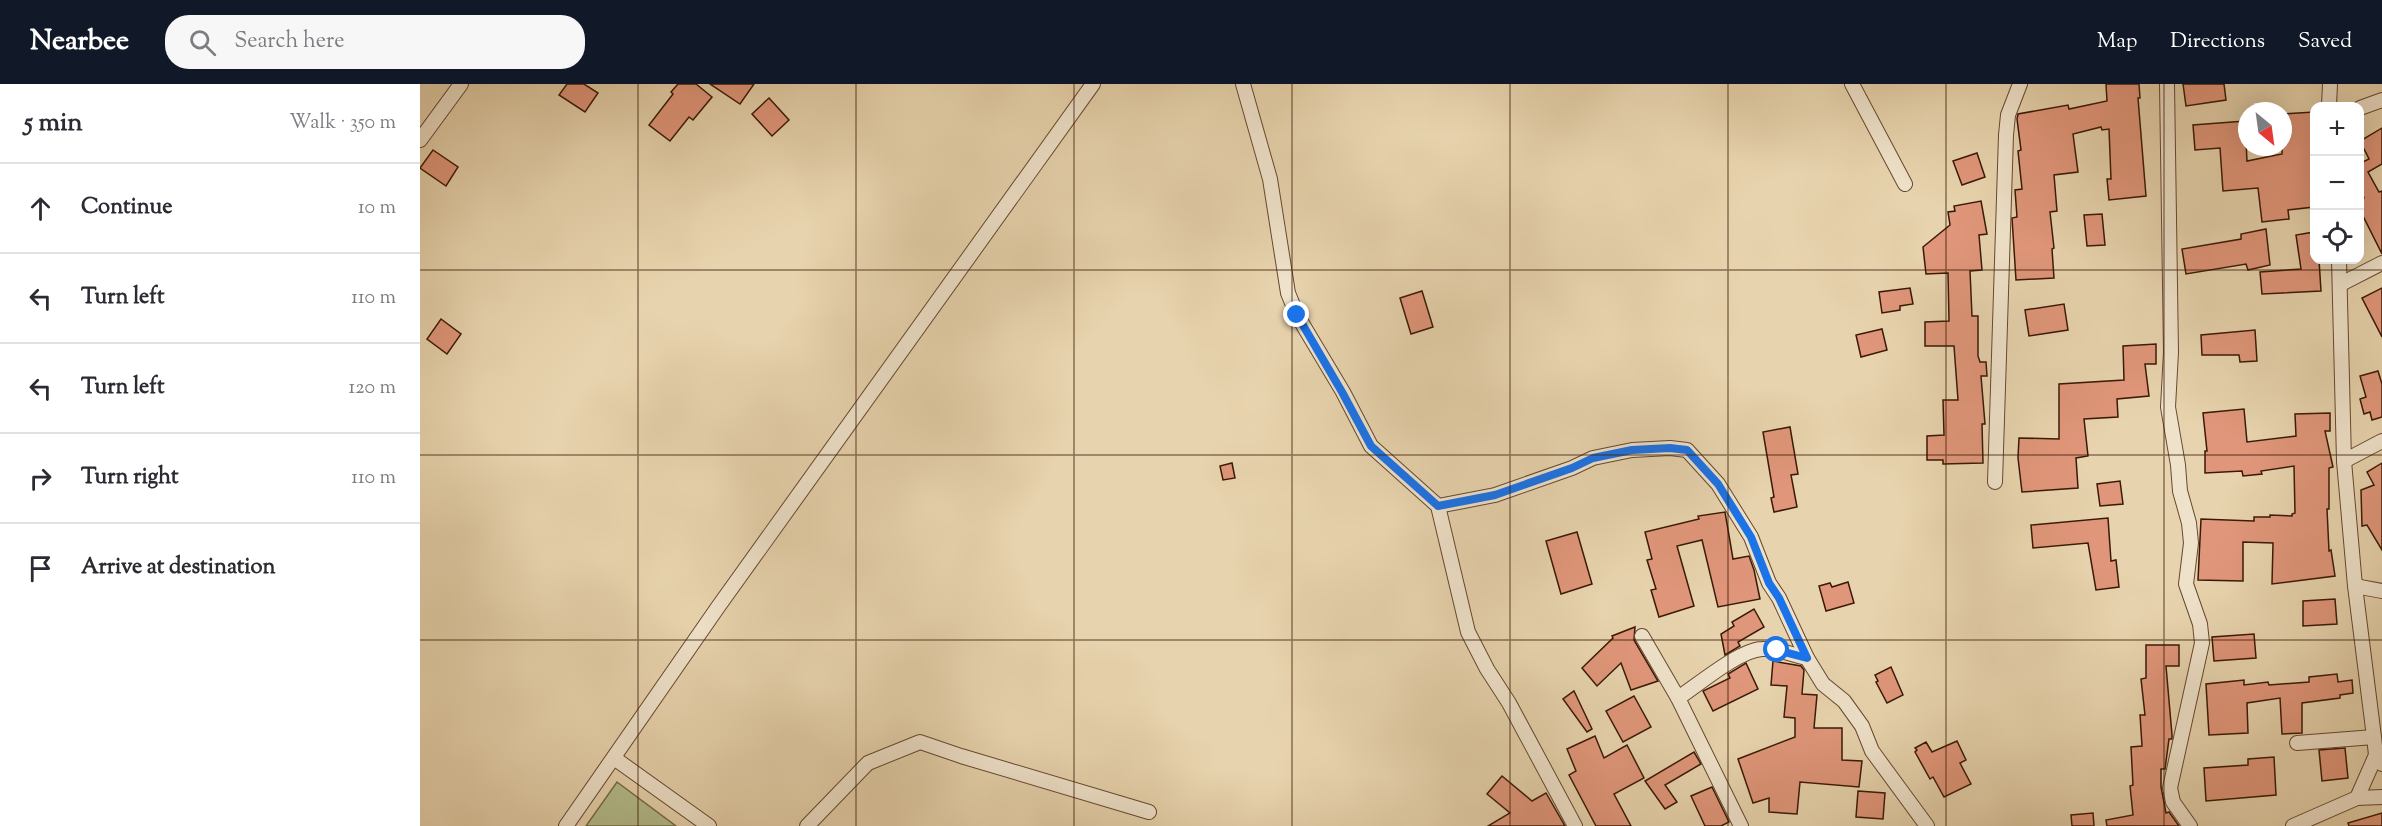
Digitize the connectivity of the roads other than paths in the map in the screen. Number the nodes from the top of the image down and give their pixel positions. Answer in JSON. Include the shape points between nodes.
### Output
{"nodes":[{"id":1,"x":461,"y":84,"type":"edge"},
{"id":2,"x":1094,"y":84,"type":"edge"},
{"id":3,"x":1243,"y":84,"type":"edge"},
{"id":4,"x":1852,"y":84,"type":"edge"},
{"id":5,"x":2019,"y":84,"type":"edge"},
{"id":6,"x":2167,"y":84,"type":"edge"},
{"id":7,"x":2330,"y":84,"type":"edge"},
{"id":8,"x":2382,"y":100,"type":"edge"},
{"id":9,"x":2328,"y":102,"type":"edge"},
{"id":10,"x":2364,"y":107,"type":"edge"},
{"id":11,"x":420,"y":140,"type":"edge"},
{"id":12,"x":1905,"y":184,"type":"dead end"},
{"id":13,"x":2382,"y":263,"type":"edge"},
{"id":14,"x":2339,"y":264,"type":"edge"},
{"id":15,"x":2341,"y":284,"type":"junction"},
{"id":16,"x":2382,"y":441,"type":"edge"},
{"id":17,"x":2344,"y":461,"type":"junction"},
{"id":18,"x":1995,"y":482,"type":"dead end"},
{"id":19,"x":1438,"y":506,"type":"junction"},
{"id":20,"x":2355,"y":586,"type":"junction"},
{"id":21,"x":2382,"y":591,"type":"edge"},
{"id":22,"x":1642,"y":636,"type":"dead end"},
{"id":23,"x":1807,"y":658,"type":"junction"},
{"id":24,"x":1678,"y":699,"type":"junction"},
{"id":25,"x":2374,"y":737,"type":"junction"},
{"id":26,"x":2296,"y":743,"type":"dead end"},
{"id":27,"x":614,"y":758,"type":"junction"},
{"id":28,"x":2379,"y":760,"type":"edge"},
{"id":29,"x":2382,"y":797,"type":"edge"},
{"id":30,"x":2357,"y":798,"type":"junction"},
{"id":31,"x":1149,"y":812,"type":"dead end"},
{"id":32,"x":566,"y":826,"type":"edge"},
{"id":33,"x":709,"y":826,"type":"edge"},
{"id":34,"x":807,"y":826,"type":"edge"},
{"id":35,"x":1575,"y":826,"type":"edge"},
{"id":36,"x":1741,"y":826,"type":"edge"},
{"id":37,"x":1927,"y":826,"type":"edge"},
{"id":38,"x":2190,"y":826,"type":"edge"},
{"id":39,"x":2293,"y":826,"type":"edge"}],
"edges":[{"from":1,"to":11,"type":"street"},
{"from":2,"to":27,"type":"street"},
{"from":3,"to":19,"type":"street","via":[[1270,179],[1288,293],[1297,315],[1371,446]]},
{"from":4,"to":12,"type":"street"},
{"from":5,"to":18,"type":"street","via":[[2008,115],[2006,135]]},
{"from":6,"to":38,"type":"street","via":[[2171,352],[2168,407],[2191,543],[2186,584],[2200,624],[2202,643],[2170,788],[2173,802]]},
{"from":7,"to":9,"type":"street"},
{"from":8,"to":10,"type":"street"},
{"from":13,"to":15,"type":"street"},
{"from":14,"to":15,"type":"street"},
{"from":15,"to":17,"type":"street"},
{"from":16,"to":17,"type":"street"},
{"from":17,"to":20,"type":"street"},
{"from":19,"to":23,"type":"street","via":[[1495,495],[1593,458],[1632,450],[1687,450],[1718,484],[1751,537]]},
{"from":19,"to":35,"type":"street","via":[[1468,632]]},
{"from":20,"to":21,"type":"street"},
{"from":20,"to":25,"type":"street"},
{"from":22,"to":24,"type":"street"},
{"from":23,"to":24,"type":"street","via":[[1777,650],[1745,652]]},
{"from":23,"to":37,"type":"street","via":[[1823,684],[1844,701],[1862,726],[1872,751]]},
{"from":24,"to":36,"type":"street"},
{"from":25,"to":26,"type":"street"},
{"from":25,"to":28,"type":"street"},
{"from":27,"to":32,"type":"street"},
{"from":27,"to":33,"type":"street"},
{"from":28,"to":30,"type":"street"},
{"from":29,"to":30,"type":"street"},
{"from":30,"to":39,"type":"street"},
{"from":31,"to":34,"type":"street","via":[[920,741],[868,763]]}]}
